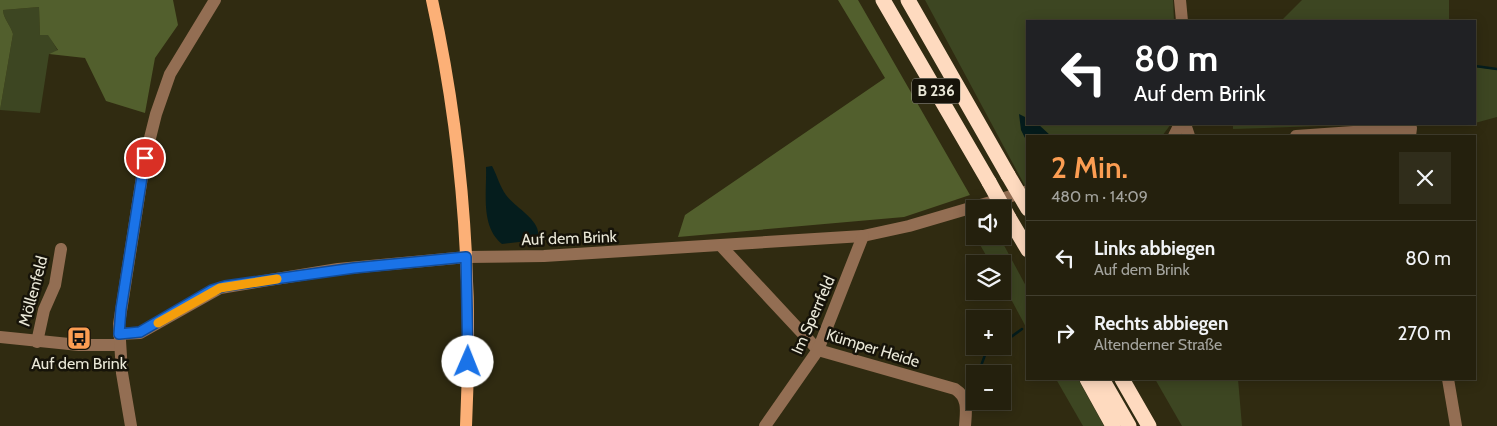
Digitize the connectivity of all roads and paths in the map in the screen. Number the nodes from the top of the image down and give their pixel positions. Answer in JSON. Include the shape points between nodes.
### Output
{"nodes":[{"id":1,"x":215,"y":0,"type":"edge"},
{"id":2,"x":432,"y":0,"type":"edge"},
{"id":3,"x":883,"y":0,"type":"edge"},
{"id":4,"x":908,"y":0,"type":"edge"},
{"id":5,"x":1180,"y":0,"type":"edge"},
{"id":6,"x":1182,"y":20,"type":"edge"},
{"id":7,"x":1411,"y":132,"type":"edge"},
{"id":8,"x":1386,"y":134,"type":"edge"},
{"id":9,"x":1341,"y":135,"type":"edge"},
{"id":10,"x":1026,"y":192,"type":"edge"},
{"id":11,"x":1026,"y":206,"type":"edge"},
{"id":12,"x":864,"y":236,"type":"junction"},
{"id":13,"x":722,"y":247,"type":"junction"},
{"id":14,"x":1026,"y":247,"type":"edge"},
{"id":15,"x":61,"y":249,"type":"dead end"},
{"id":16,"x":466,"y":257,"type":"junction"},
{"id":17,"x":0,"y":337,"type":"edge"},
{"id":18,"x":119,"y":340,"type":"junction"},
{"id":19,"x":37,"y":342,"type":"junction"},
{"id":20,"x":818,"y":350,"type":"junction"},
{"id":21,"x":1089,"y":380,"type":"edge"},
{"id":22,"x":1103,"y":380,"type":"edge"},
{"id":23,"x":1123,"y":380,"type":"edge"},
{"id":24,"x":1448,"y":380,"type":"edge"},
{"id":25,"x":131,"y":426,"type":"edge"},
{"id":26,"x":466,"y":426,"type":"edge"},
{"id":27,"x":766,"y":426,"type":"edge"},
{"id":28,"x":965,"y":426,"type":"edge"},
{"id":29,"x":1113,"y":426,"type":"edge"},
{"id":30,"x":1129,"y":426,"type":"edge"},
{"id":31,"x":1149,"y":426,"type":"edge"},
{"id":32,"x":1456,"y":426,"type":"edge"}],
"edges":[{"from":1,"to":18,"type":"street","via":[[170,74],[156,114],[136,209]]},
{"from":2,"to":16,"type":"main road","via":[[457,143]]},
{"from":3,"to":14,"type":"highway","number":"B 236","bridge":true},
{"from":4,"to":11,"type":"highway","number":"B 236","bridge":true},
{"from":5,"to":6,"type":"street"},
{"from":7,"to":8,"type":"street"},
{"from":8,"to":9,"type":"street"},
{"from":10,"to":12,"type":"street","name":"Auf dem Brink"},
{"from":12,"to":13,"type":"street","name":"Auf dem Brink"},
{"from":12,"to":20,"type":"street","name":"Im Sperrfeld"},
{"from":13,"to":16,"type":"street","name":"Auf dem Brink"},
{"from":13,"to":20,"type":"street","name":"Kümper Heide"},
{"from":15,"to":19,"type":"street","name":"Möllenfeld","via":[[55,285],[44,310]]},
{"from":16,"to":18,"type":"street","name":"Auf dem Brink","via":[[225,286]]},
{"from":16,"to":26,"type":"main road","via":[[469,345]]},
{"from":17,"to":19,"type":"street","name":"Auf dem Brink"},
{"from":18,"to":19,"type":"street","name":"Auf dem Brink"},
{"from":18,"to":25,"type":"street"},
{"from":20,"to":27,"type":"street","name":"Im Sperrfeld"},
{"from":20,"to":28,"type":"street","name":"Kümper Heide","via":[[955,389],[962,394],[966,404]]},
{"from":21,"to":29,"type":"highway"},
{"from":22,"to":30,"type":"highway"},
{"from":23,"to":31,"type":"highway"},
{"from":24,"to":32,"type":"street"}]}
